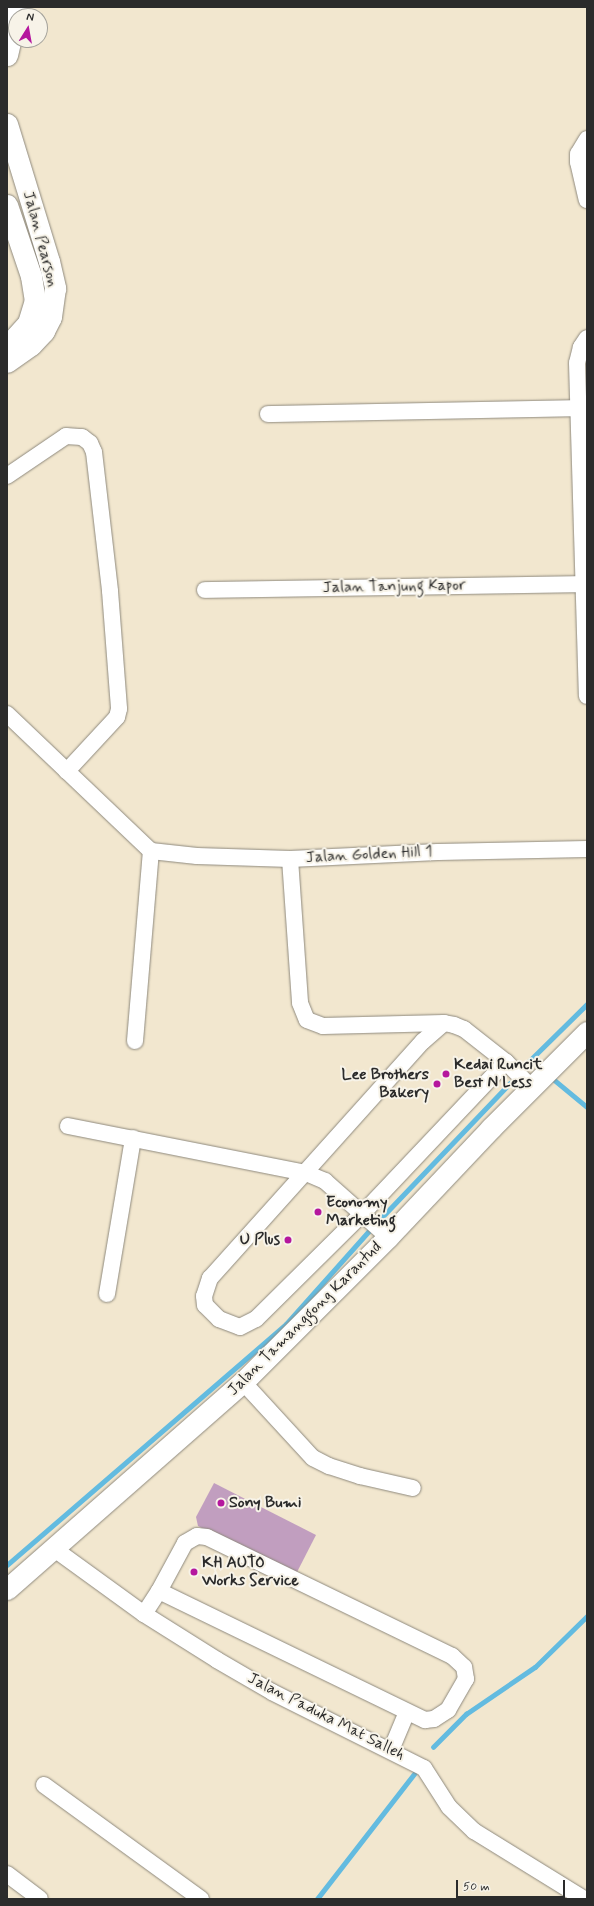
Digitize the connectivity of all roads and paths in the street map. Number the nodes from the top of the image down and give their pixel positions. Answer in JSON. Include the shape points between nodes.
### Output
{"nodes":[{"id":1,"x":18,"y":7,"type":"edge"},
{"id":2,"x":7,"y":55,"type":"edge"},
{"id":3,"x":7,"y":124,"type":"edge"},
{"id":4,"x":587,"y":139,"type":"edge"},
{"id":5,"x":587,"y":200,"type":"edge"},
{"id":6,"x":7,"y":205,"type":"edge"},
{"id":7,"x":587,"y":338,"type":"edge"},
{"id":8,"x":7,"y":346,"type":"edge"},
{"id":9,"x":7,"y":362,"type":"edge"},
{"id":10,"x":578,"y":408,"type":"junction"},
{"id":11,"x":268,"y":414,"type":"dead end"},
{"id":12,"x":7,"y":476,"type":"edge"},
{"id":13,"x":582,"y":584,"type":"junction"},
{"id":14,"x":205,"y":590,"type":"dead end"},
{"id":15,"x":587,"y":696,"type":"edge"},
{"id":16,"x":7,"y":714,"type":"edge"},
{"id":17,"x":67,"y":771,"type":"junction"},
{"id":18,"x":587,"y":849,"type":"edge"},
{"id":19,"x":151,"y":851,"type":"junction"},
{"id":20,"x":290,"y":859,"type":"junction"},
{"id":21,"x":444,"y":1023,"type":"junction"},
{"id":22,"x":587,"y":1032,"type":"edge"},
{"id":23,"x":135,"y":1041,"type":"dead end"},
{"id":24,"x":506,"y":1062,"type":"junction"},
{"id":25,"x":532,"y":1088,"type":"junction"},
{"id":26,"x":68,"y":1126,"type":"dead end"},
{"id":27,"x":133,"y":1138,"type":"junction"},
{"id":28,"x":306,"y":1173,"type":"junction"},
{"id":29,"x":362,"y":1214,"type":"junction"},
{"id":30,"x":388,"y":1237,"type":"junction"},
{"id":31,"x":107,"y":1294,"type":"dead end"},
{"id":32,"x":242,"y":1382,"type":"junction"},
{"id":33,"x":413,"y":1488,"type":"dead end"},
{"id":34,"x":53,"y":1548,"type":"junction"},
{"id":35,"x":7,"y":1589,"type":"edge"},
{"id":36,"x":159,"y":1591,"type":"junction"},
{"id":37,"x":144,"y":1614,"type":"junction"},
{"id":38,"x":407,"y":1712,"type":"junction"},
{"id":39,"x":391,"y":1750,"type":"junction"},
{"id":40,"x":44,"y":1785,"type":"dead end"},
{"id":41,"x":7,"y":1874,"type":"edge"},
{"id":42,"x":40,"y":1899,"type":"edge"},
{"id":43,"x":201,"y":1899,"type":"edge"},
{"id":44,"x":584,"y":1899,"type":"edge"}],
"edges":[{"from":1,"to":2,"type":"main road"},
{"from":3,"to":9,"type":"main road","name":"Jalan Pearson","via":[[55,288],[51,317],[44,331],[31,345]]},
{"from":4,"to":5,"type":"street","via":[[578,162]]},
{"from":6,"to":8,"type":"main road","name":"Jalan Pearson","via":[[31,276],[35,300],[28,324]]},
{"from":7,"to":10,"type":"street","via":[[581,347],[577,363]]},
{"from":10,"to":11,"type":"street"},
{"from":10,"to":13,"type":"street"},
{"from":12,"to":17,"type":"street","via":[[66,436],[82,437],[90,443],[94,452],[110,591],[119,710],[116,717]]},
{"from":13,"to":14,"type":"street","name":"Jalan Tanjung Kapor"},
{"from":13,"to":15,"type":"street"},
{"from":16,"to":17,"type":"street"},
{"from":17,"to":19,"type":"street"},
{"from":18,"to":20,"type":"street","name":"Jalan Golden Hill 1","via":[[438,852]]},
{"from":19,"to":20,"type":"street","name":"Jalan Golden Hill 1","via":[[197,856]]},
{"from":19,"to":23,"type":"street"},
{"from":20,"to":21,"type":"street","via":[[300,1003],[307,1020],[323,1026]]},
{"from":21,"to":24,"type":"street","via":[[464,1029]]},
{"from":21,"to":28,"type":"street","via":[[423,1042]]},
{"from":22,"to":25,"type":"main road","name":"Jalan Tamanggong Karantud"},
{"from":24,"to":25,"type":"street"},
{"from":24,"to":29,"type":"street"},
{"from":25,"to":30,"type":"main road","name":"Jalan Tamanggong Karantud"},
{"from":26,"to":27,"type":"street"},
{"from":27,"to":28,"type":"street"},
{"from":27,"to":31,"type":"street"},
{"from":28,"to":29,"type":"street","via":[[325,1181]]},
{"from":28,"to":29,"type":"street","via":[[210,1278],[204,1296],[206,1305],[219,1319],[230,1325],[247,1326]]},
{"from":29,"to":30,"type":"street"},
{"from":30,"to":32,"type":"main road","name":"Jalan Tamanggong Karantud"},
{"from":32,"to":33,"type":"street","via":[[313,1458],[360,1476]]},
{"from":32,"to":34,"type":"main road","name":"Jalan Tamanggong Karantud"},
{"from":34,"to":35,"type":"main road","name":"Jalan Tamanggong Karantud"},
{"from":34,"to":37,"type":"street","name":"Jalan Paduka Mat Salleh"},
{"from":36,"to":37,"type":"street"},
{"from":36,"to":38,"type":"street"},
{"from":36,"to":38,"type":"street","via":[[185,1543],[197,1536],[207,1537],[460,1662],[467,1675],[448,1710],[434,1719],[425,1720]]},
{"from":37,"to":39,"type":"street","name":"Jalan Paduka Mat Salleh","via":[[272,1692]]},
{"from":38,"to":39,"type":"street"},
{"from":39,"to":44,"type":"street","name":"Jalan Paduka Mat Salleh","via":[[424,1768],[449,1807],[474,1831]]},
{"from":40,"to":43,"type":"street"},
{"from":41,"to":42,"type":"street"}]}
